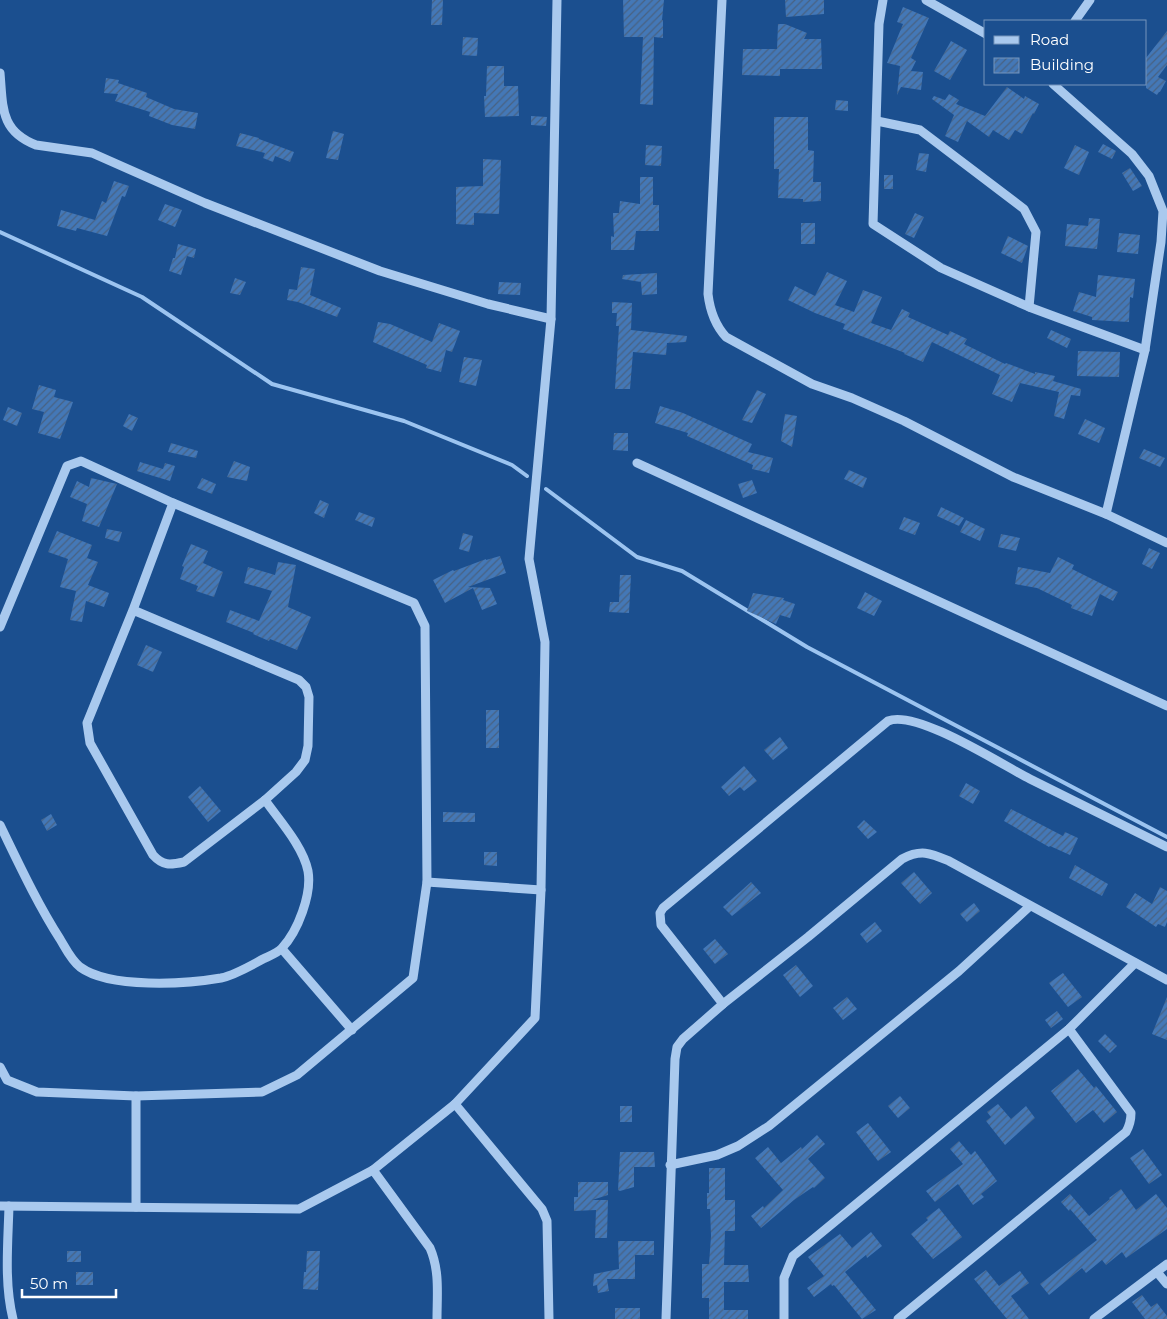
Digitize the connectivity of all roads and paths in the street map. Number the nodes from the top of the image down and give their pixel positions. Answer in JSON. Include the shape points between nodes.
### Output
{"nodes":[{"id":1,"x":557,"y":0,"type":"edge"},
{"id":2,"x":722,"y":0,"type":"edge"},
{"id":3,"x":884,"y":0,"type":"edge"},
{"id":4,"x":926,"y":0,"type":"edge"},
{"id":5,"x":1090,"y":0,"type":"edge"},
{"id":6,"x":1076,"y":20,"type":"edge"},
{"id":7,"x":984,"y":33,"type":"edge"},
{"id":8,"x":0,"y":73,"type":"edge"},
{"id":9,"x":1054,"y":85,"type":"edge"},
{"id":10,"x":877,"y":121,"type":"junction"},
{"id":11,"x":1029,"y":306,"type":"junction"},
{"id":12,"x":551,"y":319,"type":"junction"},
{"id":13,"x":1145,"y":350,"type":"junction"},
{"id":14,"x":637,"y":463,"type":"dead end"},
{"id":15,"x":173,"y":503,"type":"junction"},
{"id":16,"x":1106,"y":514,"type":"junction"},
{"id":17,"x":1167,"y":543,"type":"edge"},
{"id":18,"x":133,"y":610,"type":"junction"},
{"id":19,"x":0,"y":627,"type":"edge"},
{"id":20,"x":1167,"y":706,"type":"edge"},
{"id":21,"x":265,"y":800,"type":"junction"},
{"id":22,"x":0,"y":825,"type":"edge"},
{"id":23,"x":1167,"y":847,"type":"edge"},
{"id":24,"x":427,"y":882,"type":"junction"},
{"id":25,"x":541,"y":890,"type":"junction"},
{"id":26,"x":1030,"y":906,"type":"junction"},
{"id":27,"x":282,"y":949,"type":"junction"},
{"id":28,"x":1135,"y":963,"type":"junction"},
{"id":29,"x":1167,"y":980,"type":"edge"},
{"id":30,"x":723,"y":1004,"type":"junction"},
{"id":31,"x":1069,"y":1029,"type":"junction"},
{"id":32,"x":352,"y":1030,"type":"junction"},
{"id":33,"x":0,"y":1067,"type":"edge"},
{"id":34,"x":136,"y":1096,"type":"junction"},
{"id":35,"x":455,"y":1104,"type":"junction"},
{"id":36,"x":670,"y":1165,"type":"junction"},
{"id":37,"x":373,"y":1170,"type":"junction"},
{"id":38,"x":4,"y":1206,"type":"edge"},
{"id":39,"x":136,"y":1207,"type":"junction"},
{"id":40,"x":1167,"y":1264,"type":"edge"},
{"id":41,"x":1157,"y":1272,"type":"junction"},
{"id":42,"x":1167,"y":1284,"type":"edge"},
{"id":43,"x":13,"y":1319,"type":"edge"},
{"id":44,"x":437,"y":1319,"type":"edge"},
{"id":45,"x":549,"y":1319,"type":"edge"},
{"id":46,"x":666,"y":1319,"type":"edge"},
{"id":47,"x":784,"y":1319,"type":"edge"},
{"id":48,"x":898,"y":1319,"type":"edge"},
{"id":49,"x":1094,"y":1319,"type":"edge"}],
"edges":[{"from":1,"to":12,"type":"street"},
{"from":2,"to":16,"type":"street","via":[[708,294],[719,329],[741,345],[812,384],[904,421],[1013,477]]},
{"from":3,"to":10,"type":"street","via":[[879,24]]},
{"from":4,"to":7,"type":"street"},
{"from":5,"to":6,"type":"street"},
{"from":8,"to":12,"type":"street","via":[[7,123],[29,143],[92,153],[380,271],[488,304]]},
{"from":9,"to":13,"type":"street","via":[[1132,154],[1150,176],[1158,195],[1163,211],[1161,242]]},
{"from":10,"to":11,"type":"street","via":[[920,130],[1024,209],[1036,232]]},
{"from":10,"to":11,"type":"street","via":[[873,224],[941,268]]},
{"from":11,"to":13,"type":"street"},
{"from":12,"to":25,"type":"street","via":[[530,559],[545,642]]},
{"from":13,"to":16,"type":"street"},
{"from":14,"to":20,"type":"street"},
{"from":15,"to":18,"type":"street"},
{"from":15,"to":19,"type":"street","via":[[80,461],[67,466]]},
{"from":15,"to":24,"type":"street","via":[[414,603],[425,626]]},
{"from":16,"to":17,"type":"street"},
{"from":18,"to":21,"type":"street","via":[[299,680],[306,687],[309,713],[304,760],[296,772]]},
{"from":18,"to":21,"type":"street","via":[[87,723],[90,743],[153,856],[166,864],[184,862]]},
{"from":21,"to":27,"type":"street","via":[[302,852],[308,871],[304,908]]},
{"from":22,"to":27,"type":"street","via":[[54,930],[72,959],[86,970],[109,979],[132,982],[223,978]]},
{"from":23,"to":30,"type":"street","via":[[982,752],[916,723],[894,718],[660,913],[661,925]]},
{"from":24,"to":25,"type":"street"},
{"from":24,"to":32,"type":"street","via":[[413,978]]},
{"from":25,"to":35,"type":"street","via":[[535,1018]]},
{"from":26,"to":28,"type":"street"},
{"from":26,"to":30,"type":"street","via":[[949,861],[922,852],[912,854],[892,866],[808,938]]},
{"from":26,"to":36,"type":"street","via":[[959,971],[769,1126],[738,1146]]},
{"from":27,"to":32,"type":"street"},
{"from":28,"to":29,"type":"street"},
{"from":28,"to":31,"type":"street"},
{"from":30,"to":36,"type":"street","via":[[677,1048]]},
{"from":31,"to":47,"type":"street","via":[[793,1256],[784,1278]]},
{"from":31,"to":48,"type":"street","via":[[1131,1113],[1130,1126]]},
{"from":32,"to":34,"type":"street","via":[[297,1075],[262,1092]]},
{"from":33,"to":34,"type":"street","via":[[7,1080],[37,1092]]},
{"from":34,"to":39,"type":"street"},
{"from":35,"to":37,"type":"street"},
{"from":35,"to":45,"type":"street","via":[[545,1215]]},
{"from":36,"to":46,"type":"street"},
{"from":37,"to":39,"type":"street","via":[[299,1209]]},
{"from":37,"to":44,"type":"street","via":[[435,1259]]},
{"from":38,"to":39,"type":"street"},
{"from":38,"to":43,"type":"street"},
{"from":40,"to":41,"type":"street"},
{"from":41,"to":42,"type":"street"},
{"from":41,"to":49,"type":"street"}]}
